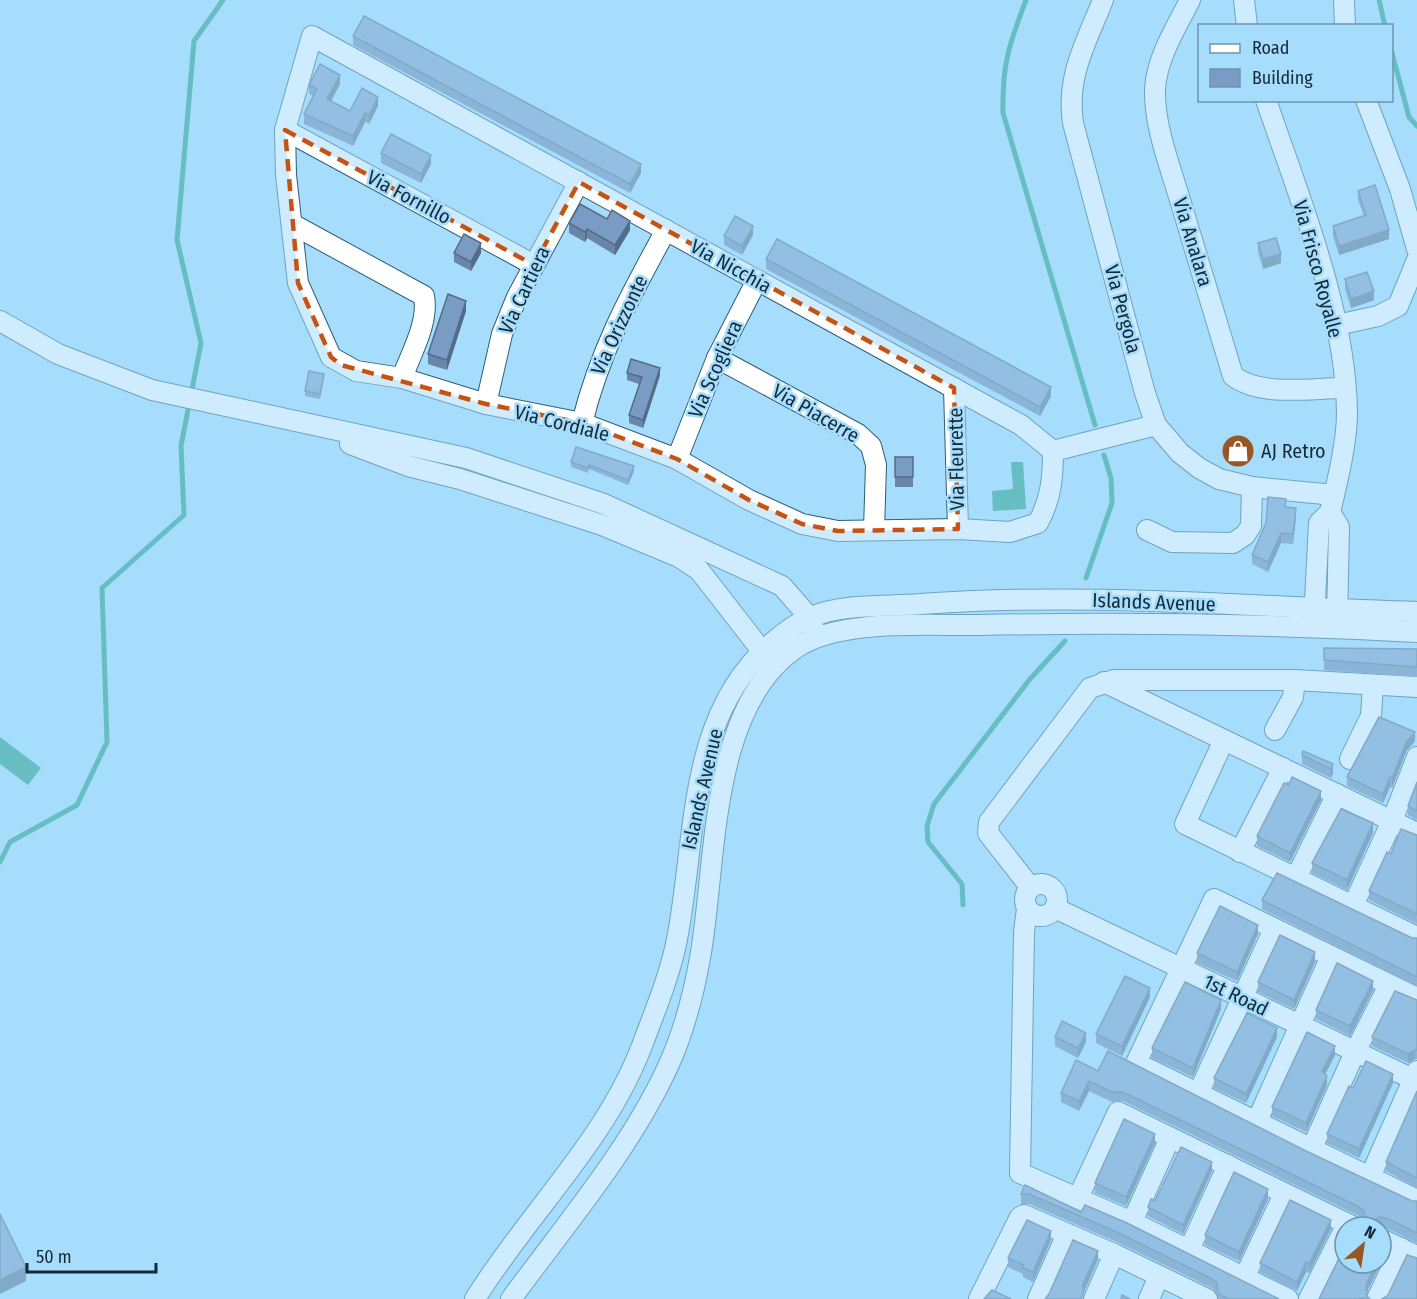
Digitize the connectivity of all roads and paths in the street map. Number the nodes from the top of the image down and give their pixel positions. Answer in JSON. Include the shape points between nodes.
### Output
{"nodes":[{"id":1,"x":1103,"y":0,"type":"edge"},
{"id":2,"x":1190,"y":0,"type":"edge"},
{"id":3,"x":1244,"y":0,"type":"edge"},
{"id":4,"x":1344,"y":0,"type":"edge"},
{"id":5,"x":1247,"y":24,"type":"edge"},
{"id":6,"x":1345,"y":24,"type":"edge"},
{"id":7,"x":312,"y":36,"type":"joint"},
{"id":8,"x":1267,"y":102,"type":"edge"},
{"id":9,"x":1367,"y":102,"type":"edge"},
{"id":10,"x":285,"y":130,"type":"junction"},
{"id":11,"x":579,"y":182,"type":"junction"},
{"id":12,"x":292,"y":224,"type":"junction"},
{"id":13,"x":666,"y":230,"type":"junction"},
{"id":14,"x":1417,"y":249,"type":"edge"},
{"id":15,"x":1417,"y":260,"type":"edge"},
{"id":16,"x":534,"y":265,"type":"junction"},
{"id":17,"x":757,"y":280,"type":"junction"},
{"id":18,"x":0,"y":321,"type":"edge"},
{"id":19,"x":1336,"y":325,"type":"junction"},
{"id":20,"x":717,"y":358,"type":"junction"},
{"id":21,"x":402,"y":378,"type":"junction"},
{"id":22,"x":954,"y":388,"type":"junction"},
{"id":23,"x":1344,"y":388,"type":"junction"},
{"id":24,"x":486,"y":404,"type":"junction"},
{"id":25,"x":291,"y":422,"type":"junction"},
{"id":26,"x":582,"y":423,"type":"junction"},
{"id":27,"x":1156,"y":425,"type":"junction"},
{"id":28,"x":1053,"y":451,"type":"junction"},
{"id":29,"x":677,"y":459,"type":"junction"},
{"id":30,"x":1252,"y":488,"type":"junction"},
{"id":31,"x":1332,"y":504,"type":"junction"},
{"id":32,"x":958,"y":529,"type":"junction"},
{"id":33,"x":874,"y":530,"type":"junction"},
{"id":34,"x":1147,"y":530,"type":"dead end"},
{"id":35,"x":709,"y":551,"type":"junction"},
{"id":36,"x":699,"y":570,"type":"junction"},
{"id":37,"x":1417,"y":612,"type":"edge"},
{"id":38,"x":809,"y":617,"type":"junction"},
{"id":39,"x":1313,"y":618,"type":"junction"},
{"id":40,"x":1336,"y":618,"type":"junction"},
{"id":41,"x":1417,"y":632,"type":"edge"},
{"id":42,"x":818,"y":637,"type":"junction"},
{"id":43,"x":769,"y":659,"type":"junction"},
{"id":44,"x":1295,"y":680,"type":"junction"},
{"id":45,"x":1104,"y":682,"type":"junction"},
{"id":46,"x":1373,"y":686,"type":"junction"},
{"id":47,"x":1417,"y":687,"type":"edge"},
{"id":48,"x":1275,"y":730,"type":"dead end"},
{"id":49,"x":1224,"y":740,"type":"junction"},
{"id":50,"x":1417,"y":757,"type":"edge"},
{"id":51,"x":1350,"y":759,"type":"dead end"},
{"id":52,"x":1283,"y":768,"type":"junction"},
{"id":53,"x":1337,"y":795,"type":"junction"},
{"id":54,"x":1392,"y":821,"type":"junction"},
{"id":55,"x":1417,"y":833,"type":"edge"},
{"id":56,"x":1240,"y":852,"type":"junction"},
{"id":57,"x":1296,"y":878,"type":"junction"},
{"id":58,"x":1030,"y":887,"type":"junction"},
{"id":59,"x":1353,"y":906,"type":"junction"},
{"id":60,"x":1055,"y":908,"type":"junction"},
{"id":61,"x":1027,"y":909,"type":"junction"},
{"id":62,"x":1274,"y":929,"type":"junction"},
{"id":63,"x":1415,"y":930,"type":"edge"},
{"id":64,"x":1331,"y":956,"type":"junction"},
{"id":65,"x":1180,"y":968,"type":"junction"},
{"id":66,"x":1389,"y":985,"type":"junction"},
{"id":67,"x":1241,"y":997,"type":"junction"},
{"id":68,"x":1417,"y":998,"type":"edge"},
{"id":69,"x":1298,"y":1024,"type":"junction"},
{"id":70,"x":1355,"y":1052,"type":"junction"},
{"id":71,"x":1416,"y":1077,"type":"edge"},
{"id":72,"x":1198,"y":1094,"type":"junction"},
{"id":73,"x":1257,"y":1121,"type":"junction"},
{"id":74,"x":1170,"y":1138,"type":"junction"},
{"id":75,"x":1311,"y":1150,"type":"junction"},
{"id":76,"x":1228,"y":1165,"type":"junction"},
{"id":77,"x":1370,"y":1177,"type":"junction"},
{"id":78,"x":1284,"y":1194,"type":"junction"},
{"id":79,"x":1078,"y":1198,"type":"junction"},
{"id":80,"x":1417,"y":1200,"type":"edge"},
{"id":81,"x":1333,"y":1218,"type":"edge"},
{"id":82,"x":1132,"y":1222,"type":"junction"},
{"id":83,"x":1067,"y":1233,"type":"junction"},
{"id":84,"x":1393,"y":1245,"type":"edge"},
{"id":85,"x":1189,"y":1250,"type":"junction"},
{"id":86,"x":1409,"y":1252,"type":"edge"},
{"id":87,"x":1114,"y":1254,"type":"junction"},
{"id":88,"x":1333,"y":1254,"type":"edge"},
{"id":89,"x":1159,"y":1276,"type":"junction"},
{"id":90,"x":1245,"y":1276,"type":"junction"},
{"id":91,"x":475,"y":1299,"type":"edge"},
{"id":92,"x":511,"y":1299,"type":"edge"},
{"id":93,"x":979,"y":1299,"type":"edge"},
{"id":94,"x":1038,"y":1299,"type":"edge"},
{"id":95,"x":1094,"y":1299,"type":"edge"},
{"id":96,"x":1149,"y":1299,"type":"edge"},
{"id":97,"x":1205,"y":1299,"type":"edge"},
{"id":98,"x":1288,"y":1299,"type":"edge"},
{"id":99,"x":1309,"y":1299,"type":"edge"},
{"id":100,"x":1377,"y":1299,"type":"edge"}],
"edges":[{"from":1,"to":27,"type":"street","name":"Via Pergola","via":[[1074,71],[1070,100]]},
{"from":2,"to":23,"type":"street","name":"Via Analara","via":[[1158,70],[1157,112],[1233,376],[1247,385],[1272,388]]},
{"from":3,"to":5,"type":"street"},
{"from":4,"to":6,"type":"street"},
{"from":7,"to":10,"type":"street","name":"Via Cordiale"},
{"from":7,"to":11,"type":"street","name":"Via Nicchia"},
{"from":8,"to":19,"type":"street","name":"Via Frisco Royalle","via":[[1311,233]]},
{"from":9,"to":14,"type":"street","via":[[1400,189]]},
{"from":10,"to":12,"type":"street","name":"Via Cordiale"},
{"from":10,"to":16,"type":"street","name":"Via Fornillo"},
{"from":11,"to":13,"type":"street","name":"Via Nicchia"},
{"from":11,"to":16,"type":"street","name":"Via Cartiera"},
{"from":12,"to":21,"type":"street","name":"Via Cordiale","via":[[298,283],[330,357],[356,371]]},
{"from":12,"to":21,"type":"street","via":[[424,296],[423,321]]},
{"from":13,"to":17,"type":"street","name":"Via Nicchia"},
{"from":13,"to":26,"type":"street","name":"Via Orizzonte","via":[[614,326],[593,378]]},
{"from":15,"to":19,"type":"street","via":[[1398,306],[1378,316]]},
{"from":16,"to":24,"type":"street","name":"Via Cartiera","via":[[502,334]]},
{"from":17,"to":20,"type":"street","name":"Via Scogliera"},
{"from":17,"to":22,"type":"street","name":"Via Nicchia"},
{"from":18,"to":25,"type":"street","via":[[58,354],[152,390]]},
{"from":19,"to":23,"type":"street","name":"Via Frisco Royalle"},
{"from":20,"to":29,"type":"street","name":"Via Scogliera"},
{"from":20,"to":33,"type":"street","name":"Via Piacerre","via":[[858,434],[871,446],[876,465]]},
{"from":21,"to":24,"type":"street","name":"Via Cordiale"},
{"from":22,"to":28,"type":"street","name":"Via Nicchia","via":[[1021,425]]},
{"from":22,"to":32,"type":"street","name":"Via Fleurette"},
{"from":23,"to":31,"type":"street","name":"Via Frisco Royalle","via":[[1347,414]]},
{"from":24,"to":26,"type":"street","name":"Via Cordiale"},
{"from":25,"to":35,"type":"street","via":[[466,458],[604,504]]},
{"from":25,"to":36,"type":"street","via":[[408,466],[602,525],[679,557]]},
{"from":26,"to":29,"type":"street","name":"Via Cordiale"},
{"from":27,"to":28,"type":"street"},
{"from":27,"to":30,"type":"street","name":"Via Pergola","via":[[1199,468]]},
{"from":28,"to":32,"type":"street","name":"Via Cordiale","via":[[1048,504],[1038,523],[1010,532]]},
{"from":29,"to":33,"type":"street","name":"Via Cordiale","via":[[749,501],[802,524],[838,531]]},
{"from":30,"to":31,"type":"street","name":"Via Pergola"},
{"from":30,"to":34,"type":"street","via":[[1251,526],[1233,543],[1172,542]]},
{"from":31,"to":39,"type":"street","name":"Via Frisco Royalle","via":[[1319,523]]},
{"from":31,"to":40,"type":"street","name":"Via Frisco Royalle","via":[[1339,527]]},
{"from":32,"to":33,"type":"street","name":"Via Cordiale"},
{"from":35,"to":36,"type":"street"},
{"from":35,"to":38,"type":"street","via":[[782,586]]},
{"from":36,"to":43,"type":"street"},
{"from":37,"to":40,"type":"street","name":"Islands Avenue"},
{"from":38,"to":39,"type":"street","name":"Islands Avenue","via":[[838,609],[959,601],[1081,600]]},
{"from":38,"to":42,"type":"street"},
{"from":38,"to":43,"type":"street","name":"Islands Avenue"},
{"from":39,"to":40,"type":"street","name":"Islands Avenue"},
{"from":39,"to":42,"type":"street","name":"Islands Avenue","via":[[863,628]]},
{"from":40,"to":41,"type":"street","name":"Islands Avenue"},
{"from":42,"to":43,"type":"street","name":"Islands Avenue"},
{"from":43,"to":91,"type":"street","name":"Islands Avenue","via":[[745,672],[723,708],[709,744],[691,827],[676,944],[625,1088]]},
{"from":43,"to":92,"type":"street","name":"Islands Avenue","via":[[743,712],[732,749],[716,823],[700,957],[671,1059],[649,1104],[619,1150]]},
{"from":44,"to":45,"type":"street"},
{"from":44,"to":46,"type":"street"},
{"from":44,"to":48,"type":"street","via":[[1293,697]]},
{"from":45,"to":49,"type":"street"},
{"from":45,"to":58,"type":"street","via":[[1090,688],[989,822],[988,833]]},
{"from":46,"to":47,"type":"street"},
{"from":46,"to":51,"type":"street","via":[[1371,716]]},
{"from":49,"to":52,"type":"street"},
{"from":49,"to":56,"type":"street","via":[[1185,824]]},
{"from":50,"to":54,"type":"street"},
{"from":52,"to":53,"type":"street"},
{"from":52,"to":56,"type":"street"},
{"from":53,"to":54,"type":"street"},
{"from":53,"to":57,"type":"street"},
{"from":54,"to":55,"type":"street"},
{"from":54,"to":59,"type":"street"},
{"from":56,"to":57,"type":"street"},
{"from":57,"to":59,"type":"street"},
{"from":58,"to":60,"type":"street","via":[[1042,884],[1054,890]]},
{"from":58,"to":61,"type":"street","via":[[1024,902]]},
{"from":59,"to":63,"type":"street"},
{"from":60,"to":61,"type":"street","via":[[1042,916]]},
{"from":60,"to":65,"type":"street","name":"1st Road"},
{"from":61,"to":79,"type":"street","via":[[1020,1173]]},
{"from":62,"to":64,"type":"street"},
{"from":62,"to":65,"type":"street","via":[[1214,899]]},
{"from":62,"to":67,"type":"street"},
{"from":64,"to":66,"type":"street"},
{"from":64,"to":69,"type":"street"},
{"from":65,"to":67,"type":"street","name":"1st Road"},
{"from":65,"to":72,"type":"street","via":[[1136,1064]]},
{"from":66,"to":68,"type":"street"},
{"from":66,"to":70,"type":"street"},
{"from":67,"to":69,"type":"street","name":"1st Road"},
{"from":67,"to":72,"type":"street"},
{"from":69,"to":70,"type":"street","name":"1st Road"},
{"from":69,"to":73,"type":"street"},
{"from":70,"to":71,"type":"street","name":"1st Road"},
{"from":70,"to":75,"type":"street"},
{"from":71,"to":77,"type":"street"},
{"from":72,"to":73,"type":"street"},
{"from":73,"to":75,"type":"street"},
{"from":74,"to":76,"type":"street"},
{"from":74,"to":79,"type":"street","via":[[1118,1112]]},
{"from":74,"to":82,"type":"street"},
{"from":75,"to":77,"type":"street"},
{"from":76,"to":78,"type":"street"},
{"from":76,"to":85,"type":"street"},
{"from":77,"to":80,"type":"street"},
{"from":78,"to":81,"type":"street"},
{"from":78,"to":90,"type":"street"},
{"from":79,"to":82,"type":"street"},
{"from":82,"to":85,"type":"street"},
{"from":83,"to":87,"type":"street"},
{"from":83,"to":93,"type":"street","via":[[1028,1216],[1020,1217]]},
{"from":83,"to":94,"type":"street"},
{"from":84,"to":86,"type":"street"},
{"from":85,"to":90,"type":"street"},
{"from":86,"to":100,"type":"street"},
{"from":87,"to":89,"type":"street"},
{"from":87,"to":95,"type":"street"},
{"from":88,"to":99,"type":"street"},
{"from":89,"to":96,"type":"street"},
{"from":89,"to":97,"type":"street"},
{"from":90,"to":98,"type":"street"}]}
